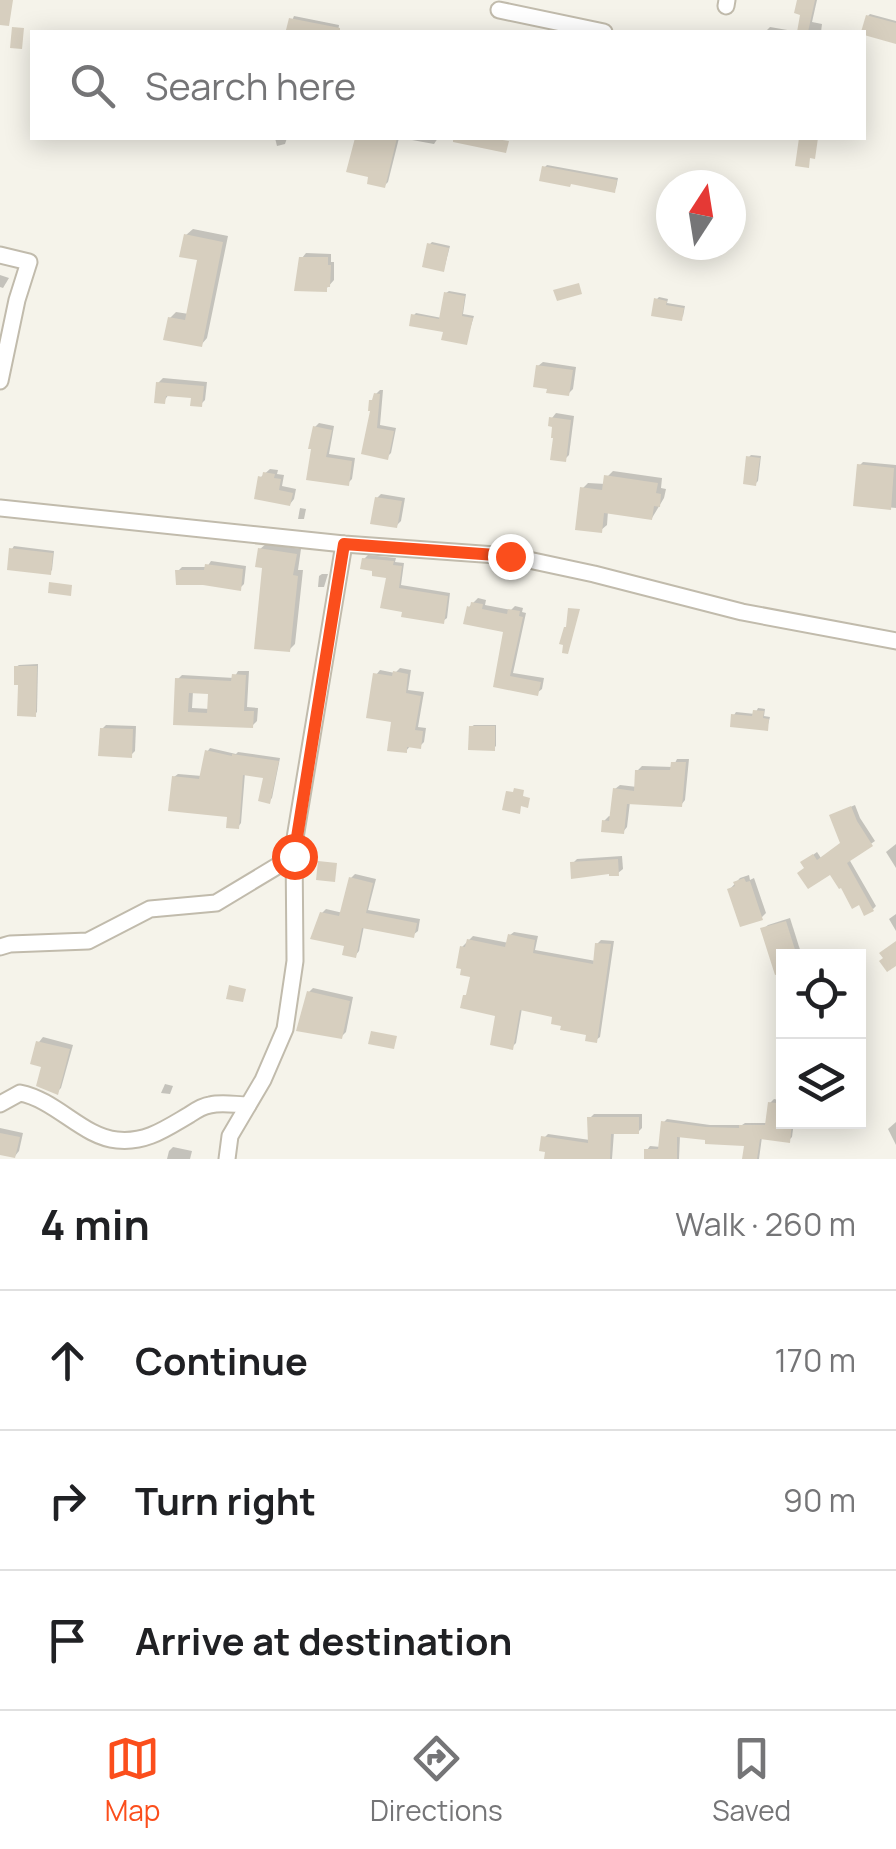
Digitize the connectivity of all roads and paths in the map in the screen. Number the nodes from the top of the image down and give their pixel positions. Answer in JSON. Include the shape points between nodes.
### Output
{"nodes":[{"id":1,"x":499,"y":10,"type":"dead end"},
{"id":2,"x":594,"y":30,"type":"edge"},
{"id":3,"x":0,"y":255,"type":"edge"},
{"id":4,"x":0,"y":381,"type":"edge"},
{"id":5,"x":0,"y":508,"type":"edge"},
{"id":6,"x":344,"y":544,"type":"junction"},
{"id":7,"x":896,"y":640,"type":"edge"},
{"id":8,"x":294,"y":856,"type":"junction"},
{"id":9,"x":0,"y":946,"type":"edge"},
{"id":10,"x":0,"y":1104,"type":"edge"},
{"id":11,"x":248,"y":1106,"type":"junction"},
{"id":12,"x":227,"y":1159,"type":"edge"}],
"edges":[{"from":1,"to":2,"type":"street"},
{"from":3,"to":4,"type":"street","via":[[29,262]]},
{"from":5,"to":6,"type":"street"},
{"from":6,"to":7,"type":"street","via":[[510,556],[742,612]]},
{"from":6,"to":8,"type":"street"},
{"from":8,"to":9,"type":"street","via":[[216,903],[150,910],[88,942]]},
{"from":8,"to":11,"type":"street","via":[[295,961],[285,1030]]},
{"from":10,"to":11,"type":"street","via":[[20,1093],[38,1097],[93,1132],[134,1141],[156,1136],[204,1106]]},
{"from":11,"to":12,"type":"street","via":[[230,1136]]}]}
